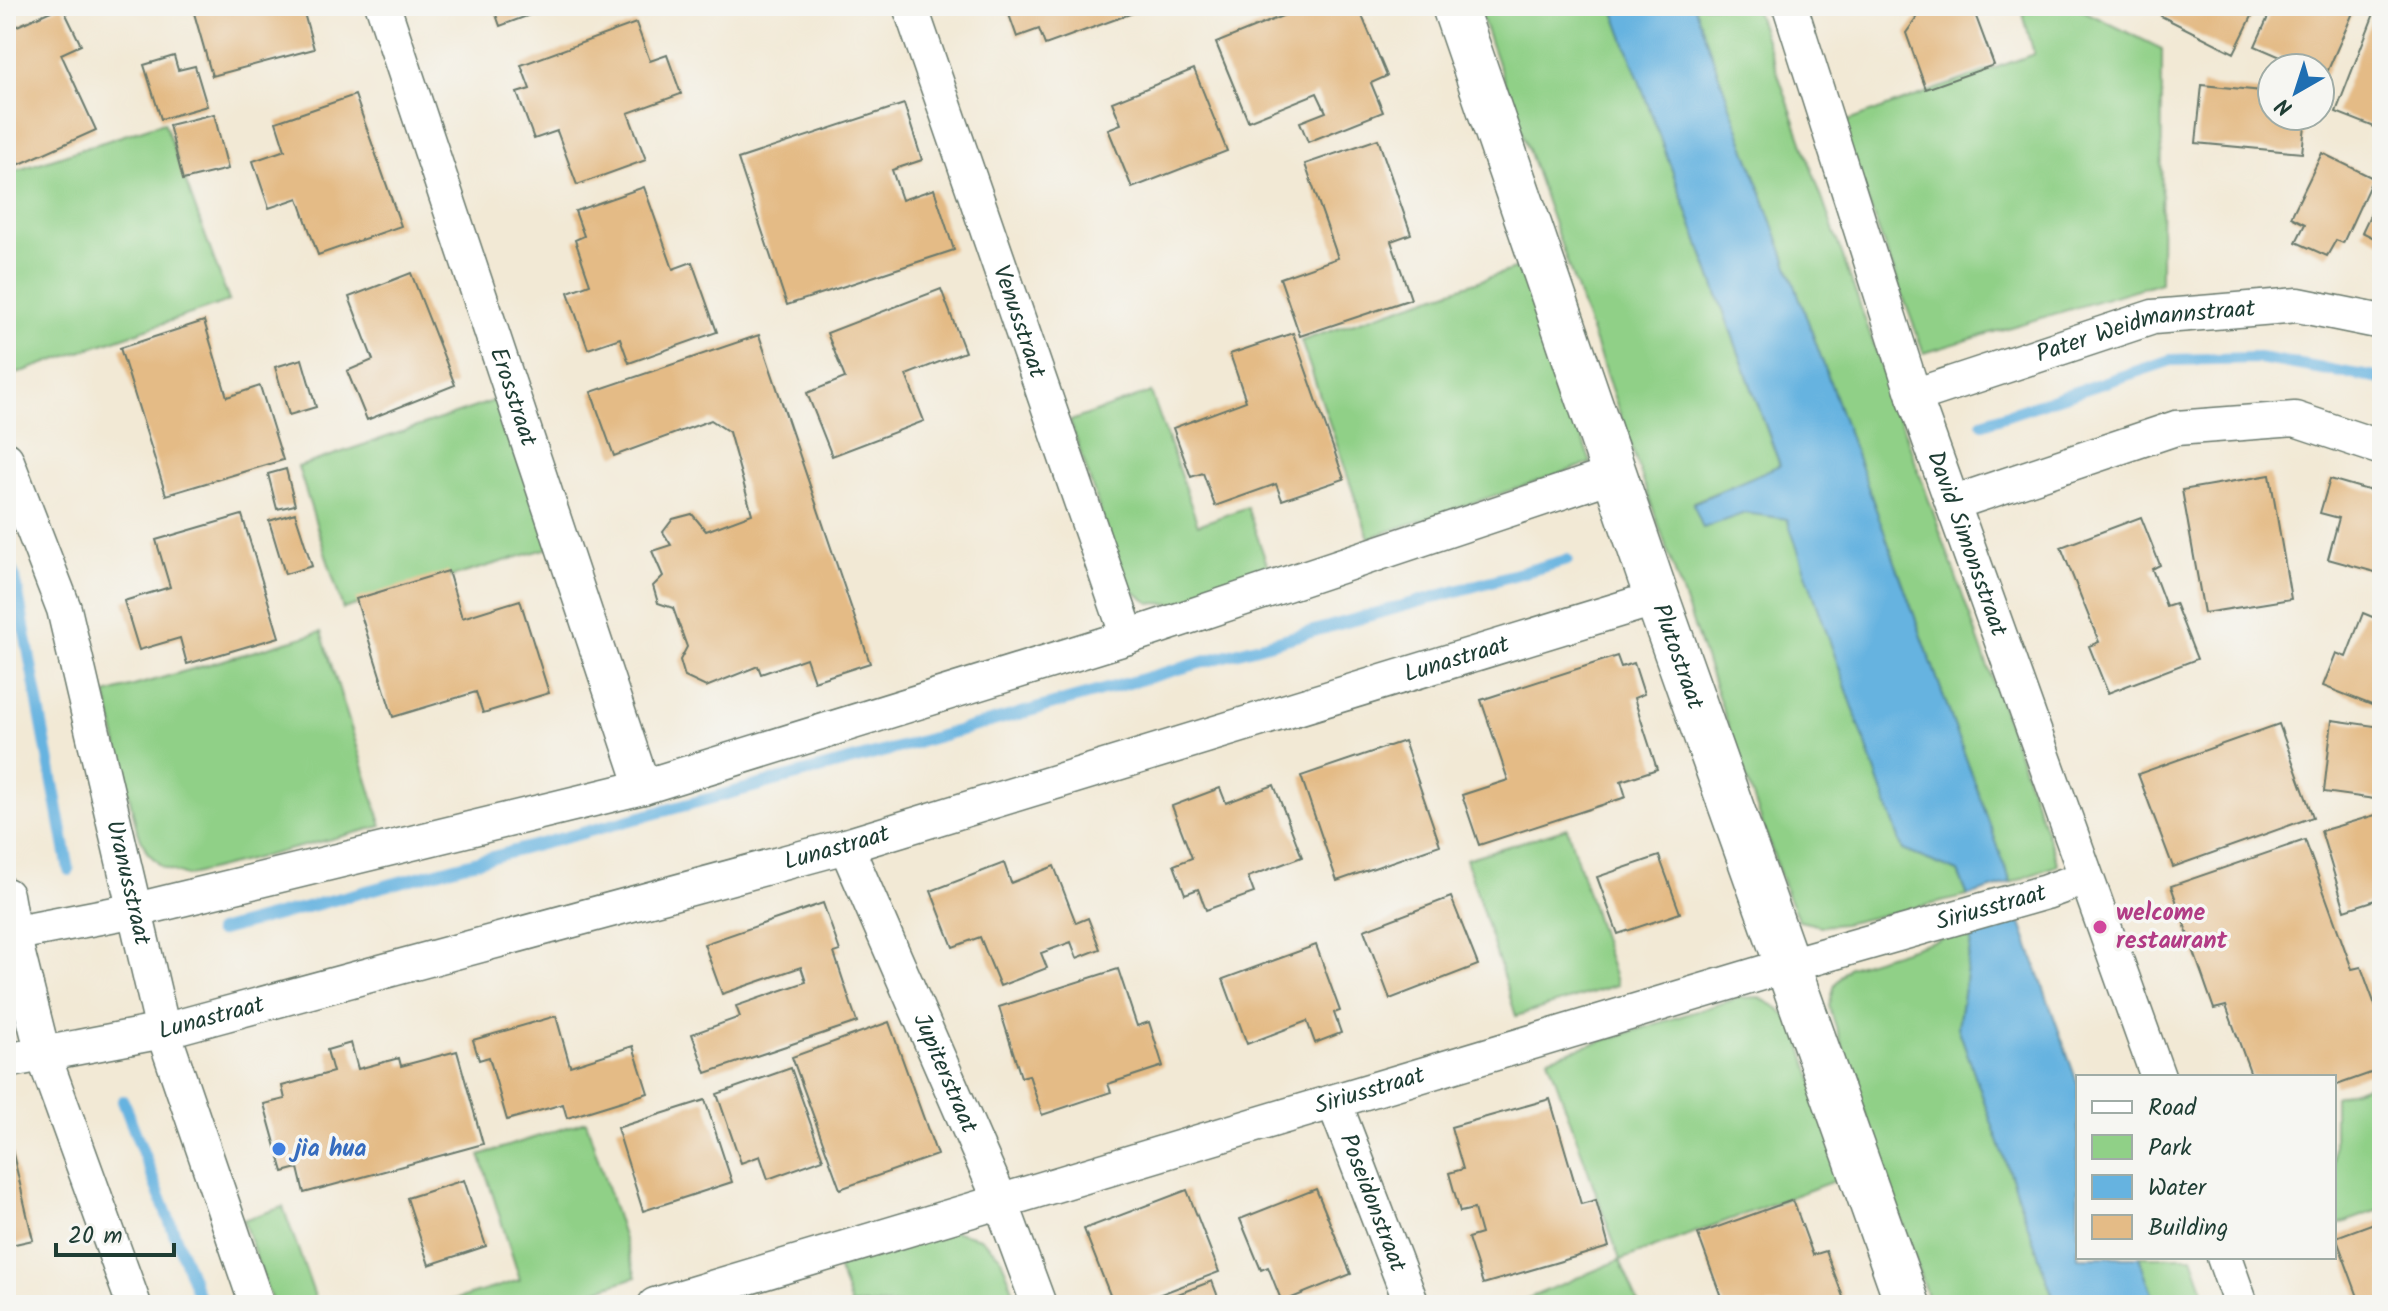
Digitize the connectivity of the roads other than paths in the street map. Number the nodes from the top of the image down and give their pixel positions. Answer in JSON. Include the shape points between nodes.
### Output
{"nodes":[{"id":1,"x":383,"y":6,"type":"edge"},
{"id":2,"x":910,"y":6,"type":"edge"},
{"id":3,"x":1454,"y":6,"type":"edge"},
{"id":4,"x":1790,"y":6,"type":"edge"},
{"id":5,"x":2382,"y":322,"type":"edge"},
{"id":6,"x":1914,"y":396,"type":"junction"},
{"id":7,"x":2382,"y":448,"type":"edge"},
{"id":8,"x":6,"y":459,"type":"edge"},
{"id":9,"x":1615,"y":474,"type":"junction"},
{"id":10,"x":1953,"y":503,"type":"junction"},
{"id":11,"x":1657,"y":598,"type":"junction"},
{"id":12,"x":1128,"y":637,"type":"junction"},
{"id":13,"x":643,"y":787,"type":"junction"},
{"id":14,"x":846,"y":846,"type":"junction"},
{"id":15,"x":2085,"y":878,"type":"junction"},
{"id":16,"x":6,"y":895,"type":"edge"},
{"id":17,"x":136,"y":910,"type":"junction"},
{"id":18,"x":10,"y":935,"type":"edge"},
{"id":19,"x":1789,"y":965,"type":"junction"},
{"id":20,"x":163,"y":1031,"type":"junction"},
{"id":21,"x":43,"y":1054,"type":"junction"},
{"id":22,"x":6,"y":1061,"type":"edge"},
{"id":23,"x":2157,"y":1075,"type":"edge"},
{"id":24,"x":1334,"y":1102,"type":"junction"},
{"id":25,"x":1001,"y":1202,"type":"junction"},
{"id":26,"x":2225,"y":1259,"type":"edge"},
{"id":27,"x":134,"y":1305,"type":"edge"},
{"id":28,"x":257,"y":1305,"type":"edge"},
{"id":29,"x":655,"y":1305,"type":"edge"},
{"id":30,"x":1039,"y":1305,"type":"edge"},
{"id":31,"x":1412,"y":1305,"type":"edge"},
{"id":32,"x":1908,"y":1305,"type":"edge"},
{"id":33,"x":2241,"y":1305,"type":"edge"}],
"edges":[{"from":1,"to":13,"type":"street","name":"Erosstraat"},
{"from":2,"to":12,"type":"street","name":"Venusstraat"},
{"from":3,"to":9,"type":"street","name":"Plutostraat"},
{"from":4,"to":6,"type":"street","name":"David Simonsstraat"},
{"from":5,"to":6,"type":"street","name":"Pater Weidmannstraat","via":[[2298,305],[2153,317]]},
{"from":6,"to":10,"type":"street","name":"David Simonsstraat"},
{"from":7,"to":10,"type":"street","via":[[2295,419],[2176,428]]},
{"from":8,"to":17,"type":"street","name":"Uranusstraat","via":[[64,609]]},
{"from":9,"to":11,"type":"street","name":"Plutostraat"},
{"from":9,"to":12,"type":"street"},
{"from":10,"to":15,"type":"street","name":"David Simonsstraat"},
{"from":11,"to":14,"type":"street","name":"Lunastraat"},
{"from":11,"to":19,"type":"street","name":"Plutostraat"},
{"from":12,"to":13,"type":"street"},
{"from":13,"to":17,"type":"street"},
{"from":14,"to":20,"type":"street","name":"Lunastraat"},
{"from":14,"to":25,"type":"street","name":"Jupiterstraat"},
{"from":15,"to":19,"type":"street","name":"Siriusstraat"},
{"from":15,"to":23,"type":"street","name":"David Simonsstraat"},
{"from":16,"to":18,"type":"street"},
{"from":17,"to":18,"type":"street"},
{"from":17,"to":20,"type":"street","name":"Uranusstraat"},
{"from":18,"to":21,"type":"street"},
{"from":19,"to":24,"type":"street","name":"Siriusstraat"},
{"from":19,"to":32,"type":"street","name":"Plutostraat"},
{"from":20,"to":21,"type":"street","name":"Lunastraat"},
{"from":20,"to":28,"type":"street","name":"Uranusstraat"},
{"from":21,"to":22,"type":"street","name":"Lunastraat"},
{"from":21,"to":27,"type":"street"},
{"from":24,"to":25,"type":"street","name":"Siriusstraat"},
{"from":24,"to":31,"type":"street","name":"Poseidonstraat"},
{"from":25,"to":29,"type":"street","name":"Siriusstraat"},
{"from":25,"to":30,"type":"street","name":"Jupiterstraat"},
{"from":26,"to":33,"type":"street"}]}
